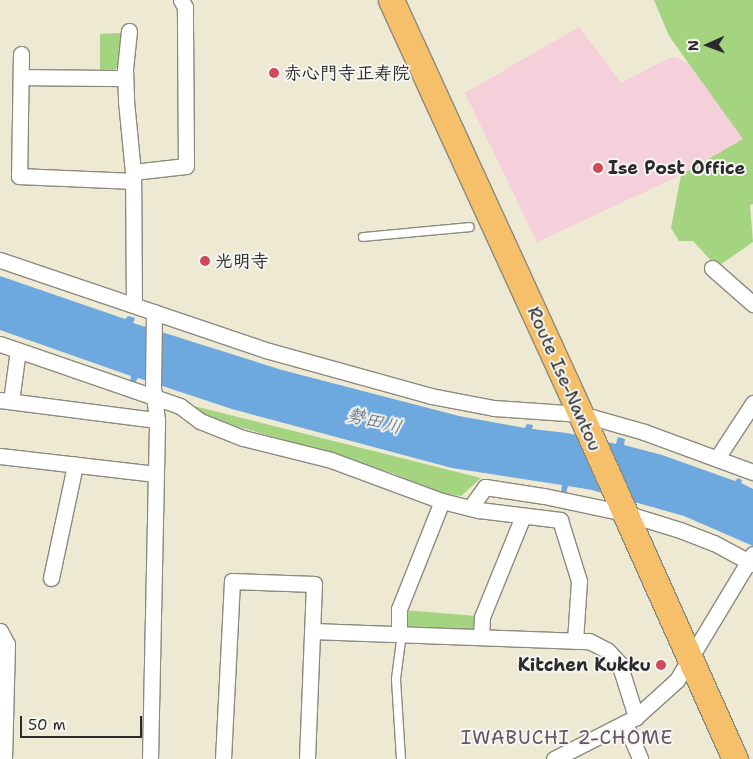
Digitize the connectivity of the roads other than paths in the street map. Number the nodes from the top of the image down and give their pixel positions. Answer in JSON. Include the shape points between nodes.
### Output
{"nodes":[{"id":1,"x":181,"y":0,"type":"edge"},
{"id":2,"x":392,"y":0,"type":"edge"},
{"id":3,"x":129,"y":31,"type":"dead end"},
{"id":4,"x":21,"y":54,"type":"dead end"},
{"id":5,"x":21,"y":77,"type":"junction"},
{"id":6,"x":125,"y":78,"type":"junction"},
{"id":7,"x":133,"y":177,"type":"junction"},
{"id":8,"x":470,"y":227,"type":"dead end"},
{"id":9,"x":363,"y":237,"type":"dead end"},
{"id":10,"x":0,"y":260,"type":"edge"},
{"id":11,"x":712,"y":268,"type":"dead end"},
{"id":12,"x":753,"y":304,"type":"edge"},
{"id":13,"x":134,"y":305,"type":"junction"},
{"id":14,"x":154,"y":317,"type":"junction"},
{"id":15,"x":0,"y":344,"type":"edge"},
{"id":16,"x":18,"y":350,"type":"junction"},
{"id":17,"x":154,"y":392,"type":"junction"},
{"id":18,"x":6,"y":400,"type":"edge"},
{"id":19,"x":753,"y":403,"type":"edge"},
{"id":20,"x":158,"y":420,"type":"junction"},
{"id":21,"x":584,"y":420,"type":"junction"},
{"id":22,"x":0,"y":456,"type":"edge"},
{"id":23,"x":717,"y":458,"type":"junction"},
{"id":24,"x":75,"y":465,"type":"junction"},
{"id":25,"x":753,"y":472,"type":"edge"},
{"id":26,"x":156,"y":474,"type":"junction"},
{"id":27,"x":442,"y":501,"type":"junction"},
{"id":28,"x":470,"y":508,"type":"junction"},
{"id":29,"x":622,"y":509,"type":"junction"},
{"id":30,"x":524,"y":516,"type":"junction"},
{"id":31,"x":752,"y":559,"type":"edge"},
{"id":32,"x":51,"y":578,"type":"dead end"},
{"id":33,"x":312,"y":630,"type":"junction"},
{"id":34,"x":0,"y":631,"type":"edge"},
{"id":35,"x":400,"y":633,"type":"junction"},
{"id":36,"x":482,"y":637,"type":"junction"},
{"id":37,"x":576,"y":641,"type":"junction"},
{"id":38,"x":691,"y":658,"type":"junction"},
{"id":39,"x":630,"y":720,"type":"junction"},
{"id":40,"x":4,"y":759,"type":"edge"},
{"id":41,"x":150,"y":759,"type":"edge"},
{"id":42,"x":223,"y":759,"type":"edge"},
{"id":43,"x":307,"y":759,"type":"edge"},
{"id":44,"x":401,"y":759,"type":"edge"},
{"id":45,"x":554,"y":759,"type":"edge"},
{"id":46,"x":640,"y":759,"type":"edge"},
{"id":47,"x":735,"y":759,"type":"edge"}],
"edges":[{"from":1,"to":7,"type":"street","via":[[185,7],[186,166]]},
{"from":2,"to":21,"type":"main road","name":"Route Ise-Nantou"},
{"from":3,"to":6,"type":"street"},
{"from":4,"to":5,"type":"street"},
{"from":5,"to":6,"type":"street"},
{"from":5,"to":7,"type":"street","via":[[19,176]]},
{"from":6,"to":7,"type":"street"},
{"from":7,"to":13,"type":"street"},
{"from":8,"to":9,"type":"lane"},
{"from":10,"to":13,"type":"street"},
{"from":11,"to":12,"type":"street"},
{"from":13,"to":14,"type":"street"},
{"from":14,"to":17,"type":"street"},
{"from":14,"to":21,"type":"street","via":[[431,396]]},
{"from":15,"to":16,"type":"street"},
{"from":16,"to":17,"type":"street"},
{"from":16,"to":18,"type":"street"},
{"from":17,"to":20,"type":"street"},
{"from":17,"to":27,"type":"street","via":[[200,421],[243,438],[349,466]]},
{"from":18,"to":20,"type":"street"},
{"from":19,"to":23,"type":"street"},
{"from":20,"to":26,"type":"street"},
{"from":21,"to":23,"type":"street","via":[[644,432]]},
{"from":21,"to":29,"type":"main road","name":"Route Ise-Nantou"},
{"from":22,"to":24,"type":"street"},
{"from":23,"to":25,"type":"street"},
{"from":24,"to":26,"type":"street"},
{"from":24,"to":32,"type":"street"},
{"from":26,"to":41,"type":"street"},
{"from":27,"to":28,"type":"street"},
{"from":27,"to":35,"type":"street","via":[[399,609]]},
{"from":28,"to":29,"type":"street","via":[[486,487]]},
{"from":28,"to":30,"type":"street"},
{"from":29,"to":31,"type":"street"},
{"from":29,"to":38,"type":"main road","name":"Route Ise-Nantou"},
{"from":30,"to":36,"type":"street","via":[[482,617]]},
{"from":30,"to":37,"type":"street","via":[[560,520],[579,581]]},
{"from":31,"to":38,"type":"street"},
{"from":33,"to":35,"type":"street"},
{"from":33,"to":42,"type":"street","via":[[314,584],[232,581]]},
{"from":33,"to":43,"type":"street"},
{"from":34,"to":40,"type":"street","via":[[7,644]]},
{"from":35,"to":36,"type":"street"},
{"from":35,"to":44,"type":"lane","via":[[396,679]]},
{"from":36,"to":37,"type":"street"},
{"from":37,"to":39,"type":"street","via":[[598,644],[619,663]]},
{"from":38,"to":39,"type":"street","via":[[677,680]]},
{"from":38,"to":47,"type":"main road","name":"Route Ise-Nantou"},
{"from":39,"to":45,"type":"street"},
{"from":39,"to":46,"type":"street"}]}
